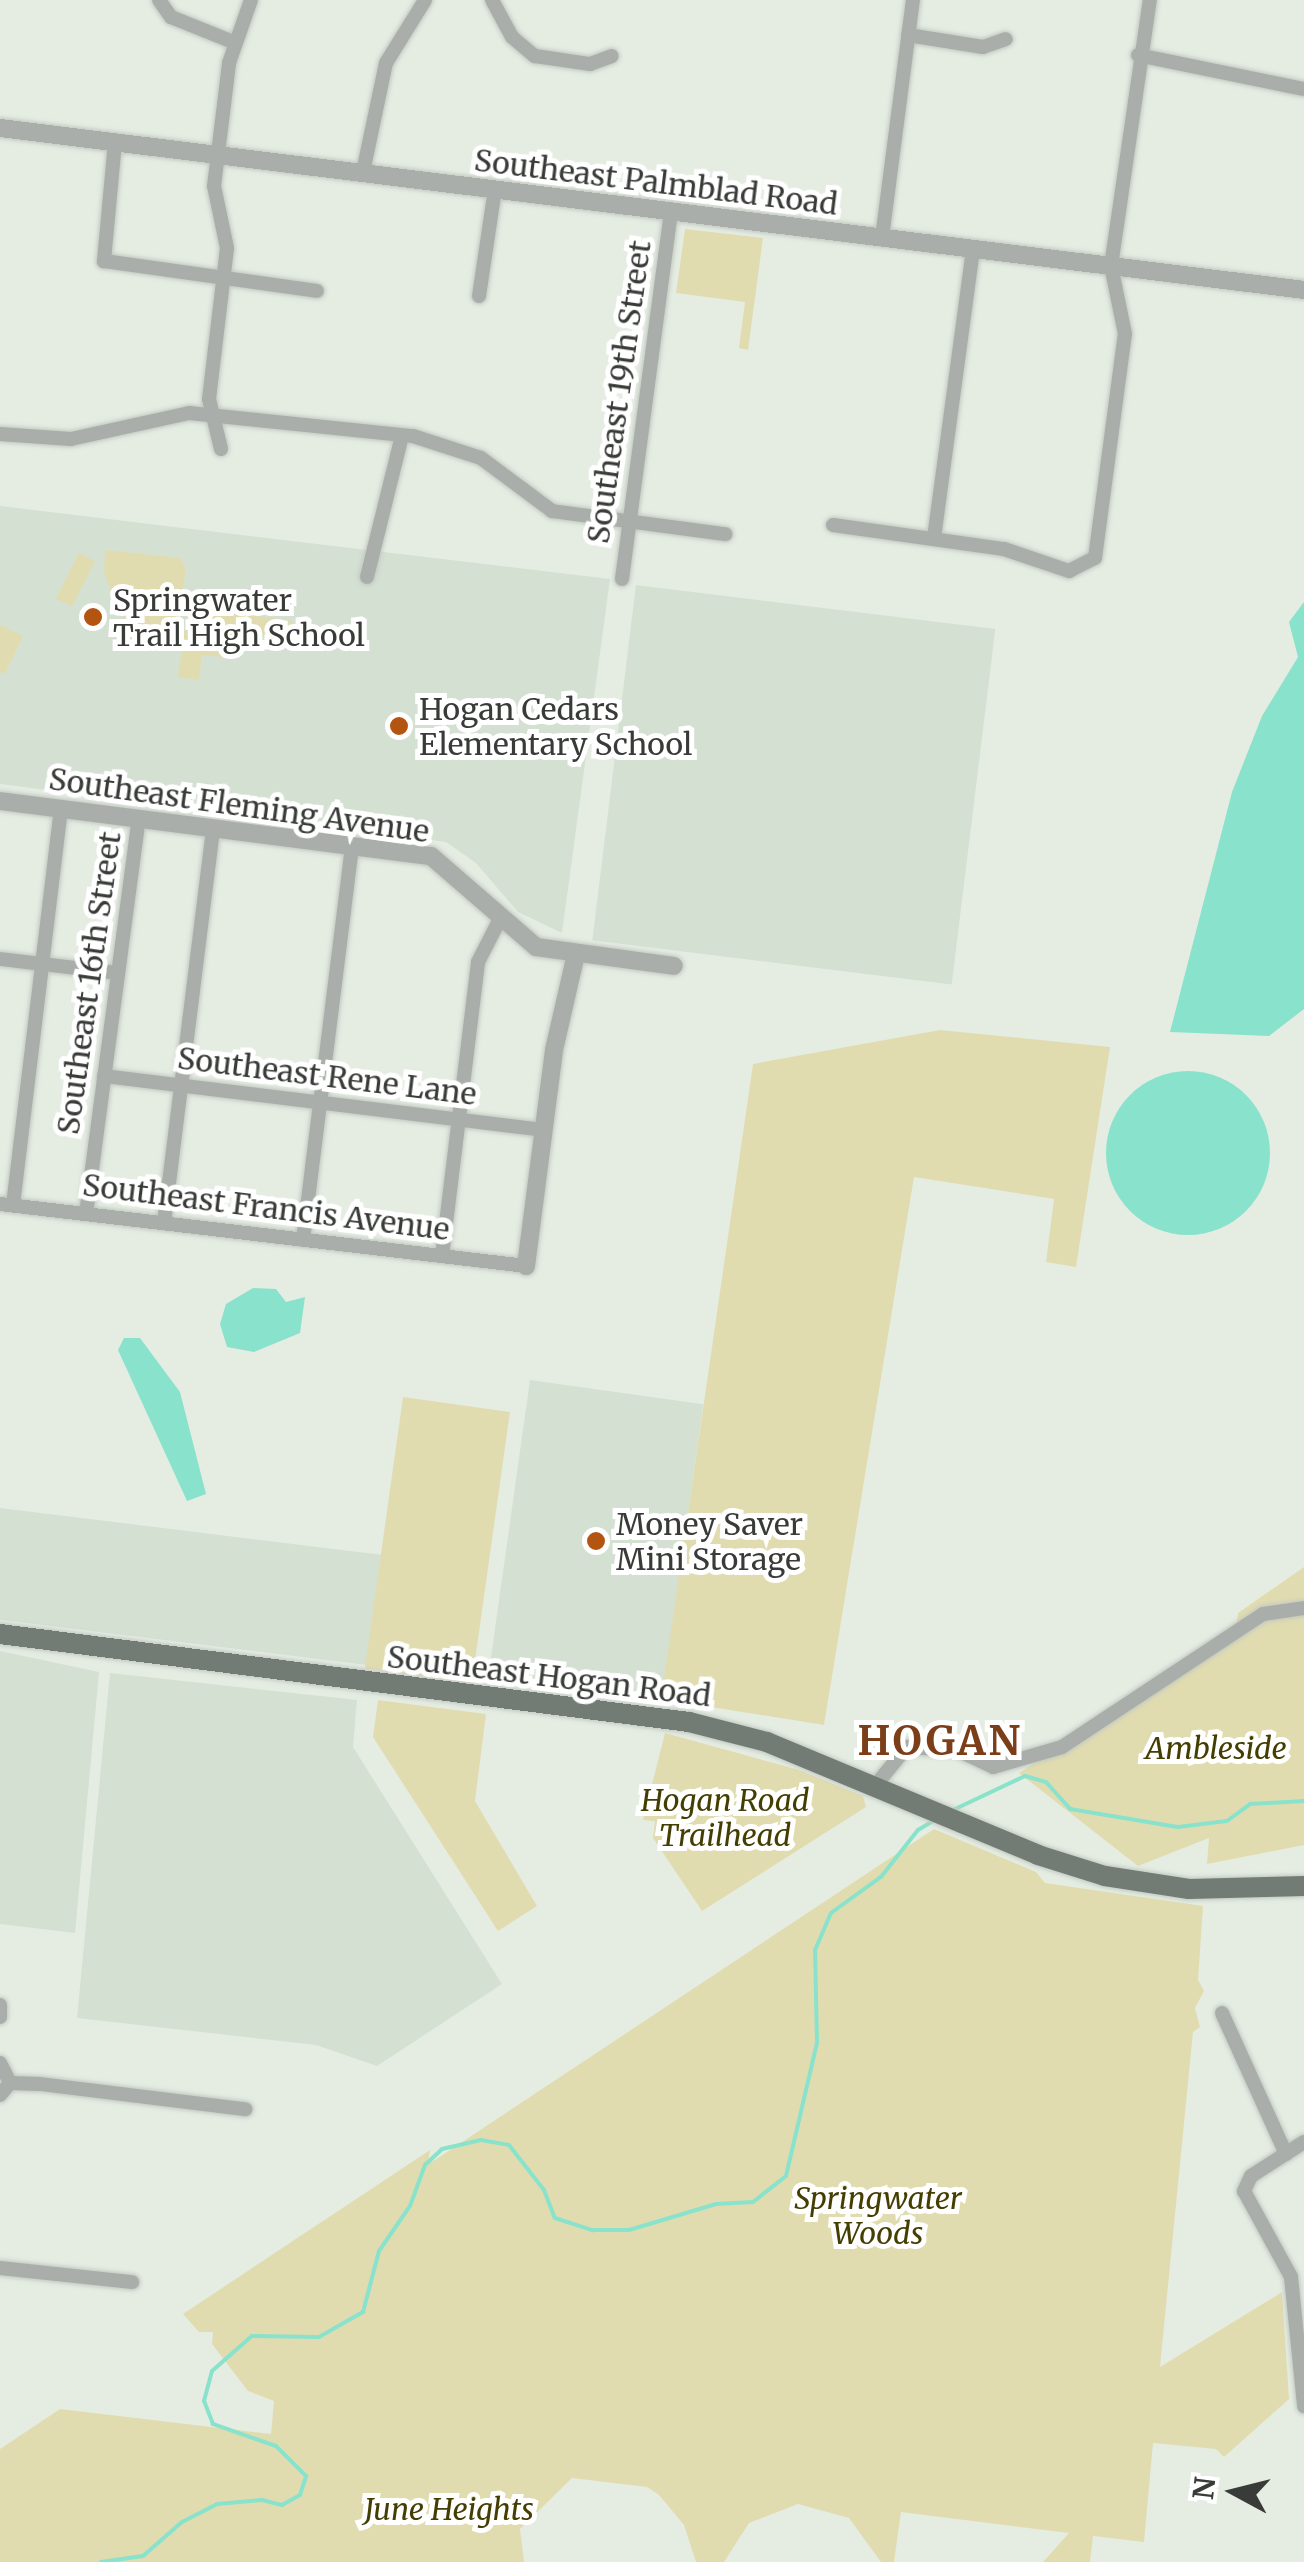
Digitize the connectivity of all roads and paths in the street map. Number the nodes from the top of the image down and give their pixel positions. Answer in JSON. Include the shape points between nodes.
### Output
{"nodes":[{"id":1,"x":160,"y":0,"type":"edge"},
{"id":2,"x":251,"y":0,"type":"edge"},
{"id":3,"x":425,"y":0,"type":"edge"},
{"id":4,"x":492,"y":0,"type":"edge"},
{"id":5,"x":913,"y":0,"type":"edge"},
{"id":6,"x":1150,"y":0,"type":"edge"},
{"id":7,"x":908,"y":35,"type":"junction"},
{"id":8,"x":1006,"y":39,"type":"dead end"},
{"id":9,"x":233,"y":42,"type":"junction"},
{"id":10,"x":1138,"y":55,"type":"junction"},
{"id":11,"x":612,"y":56,"type":"dead end"},
{"id":12,"x":1304,"y":89,"type":"edge"},
{"id":13,"x":0,"y":128,"type":"edge"},
{"id":14,"x":115,"y":142,"type":"junction"},
{"id":15,"x":218,"y":155,"type":"junction"},
{"id":16,"x":364,"y":172,"type":"junction"},
{"id":17,"x":494,"y":189,"type":"junction"},
{"id":18,"x":670,"y":211,"type":"junction"},
{"id":19,"x":882,"y":238,"type":"junction"},
{"id":20,"x":973,"y":249,"type":"junction"},
{"id":21,"x":1110,"y":266,"type":"junction"},
{"id":22,"x":224,"y":278,"type":"junction"},
{"id":23,"x":317,"y":290,"type":"dead end"},
{"id":24,"x":1304,"y":290,"type":"edge"},
{"id":25,"x":479,"y":296,"type":"dead end"},
{"id":26,"x":213,"y":414,"type":"junction"},
{"id":27,"x":0,"y":434,"type":"edge"},
{"id":28,"x":402,"y":436,"type":"junction"},
{"id":29,"x":221,"y":448,"type":"dead end"},
{"id":30,"x":630,"y":522,"type":"junction"},
{"id":31,"x":833,"y":525,"type":"dead end"},
{"id":32,"x":725,"y":534,"type":"dead end"},
{"id":33,"x":934,"y":538,"type":"junction"},
{"id":34,"x":367,"y":578,"type":"dead end"},
{"id":35,"x":622,"y":580,"type":"dead end"},
{"id":36,"x":0,"y":801,"type":"edge"},
{"id":37,"x":60,"y":808,"type":"junction"},
{"id":38,"x":138,"y":818,"type":"junction"},
{"id":39,"x":213,"y":828,"type":"junction"},
{"id":40,"x":352,"y":845,"type":"junction"},
{"id":41,"x":499,"y":921,"type":"junction"},
{"id":42,"x":576,"y":954,"type":"junction"},
{"id":43,"x":0,"y":959,"type":"edge"},
{"id":44,"x":42,"y":964,"type":"junction"},
{"id":45,"x":674,"y":966,"type":"dead end"},
{"id":46,"x":118,"y":974,"type":"junction"},
{"id":47,"x":104,"y":1076,"type":"junction"},
{"id":48,"x":181,"y":1085,"type":"junction"},
{"id":49,"x":320,"y":1102,"type":"junction"},
{"id":50,"x":458,"y":1120,"type":"junction"},
{"id":51,"x":542,"y":1130,"type":"junction"},
{"id":52,"x":6,"y":1204,"type":"edge"},
{"id":53,"x":86,"y":1214,"type":"junction"},
{"id":54,"x":164,"y":1223,"type":"junction"},
{"id":55,"x":303,"y":1240,"type":"junction"},
{"id":56,"x":442,"y":1256,"type":"junction"},
{"id":57,"x":526,"y":1266,"type":"joint"},
{"id":58,"x":1304,"y":1608,"type":"edge"},
{"id":59,"x":0,"y":1634,"type":"edge"},
{"id":60,"x":874,"y":1786,"type":"junction"},
{"id":61,"x":1304,"y":1886,"type":"edge"},
{"id":62,"x":0,"y":2005,"type":"edge"},
{"id":63,"x":1222,"y":2013,"type":"dead end"},
{"id":64,"x":0,"y":2017,"type":"edge"},
{"id":65,"x":0,"y":2063,"type":"edge"},
{"id":66,"x":5,"y":2089,"type":"edge"},
{"id":67,"x":245,"y":2109,"type":"dead end"},
{"id":68,"x":1304,"y":2142,"type":"edge"},
{"id":69,"x":1286,"y":2154,"type":"junction"},
{"id":70,"x":0,"y":2268,"type":"edge"},
{"id":71,"x":132,"y":2282,"type":"dead end"},
{"id":72,"x":1304,"y":2406,"type":"edge"}],
"edges":[{"from":1,"to":9,"type":"street","via":[[171,17]]},
{"from":2,"to":9,"type":"street"},
{"from":3,"to":16,"type":"street","via":[[386,64]]},
{"from":4,"to":11,"type":"street","via":[[512,37],[535,56],[590,64]]},
{"from":5,"to":7,"type":"street"},
{"from":6,"to":10,"type":"street"},
{"from":7,"to":8,"type":"street","via":[[983,47]]},
{"from":7,"to":19,"type":"street"},
{"from":9,"to":15,"type":"street"},
{"from":10,"to":12,"type":"street"},
{"from":10,"to":21,"type":"street"},
{"from":13,"to":14,"type":"street","name":"Southeast Palmblad Road"},
{"from":14,"to":15,"type":"street","name":"Southeast Palmblad Road"},
{"from":14,"to":22,"type":"street","via":[[104,261]]},
{"from":15,"to":16,"type":"street","name":"Southeast Palmblad Road"},
{"from":15,"to":22,"type":"street","via":[[214,197],[227,239]]},
{"from":16,"to":17,"type":"street","name":"Southeast Palmblad Road"},
{"from":17,"to":18,"type":"street","name":"Southeast Palmblad Road"},
{"from":17,"to":25,"type":"street"},
{"from":18,"to":19,"type":"street","name":"Southeast Palmblad Road"},
{"from":18,"to":30,"type":"street","name":"Southeast 19th Street"},
{"from":19,"to":20,"type":"street","name":"Southeast Palmblad Road"},
{"from":20,"to":21,"type":"street","name":"Southeast Palmblad Road"},
{"from":20,"to":33,"type":"street"},
{"from":21,"to":24,"type":"street","name":"Southeast Palmblad Road"},
{"from":21,"to":33,"type":"street","via":[[1125,334],[1098,552],[1083,569]]},
{"from":22,"to":23,"type":"street"},
{"from":22,"to":26,"type":"street","via":[[208,399]]},
{"from":26,"to":27,"type":"street","via":[[158,415],[70,439]]},
{"from":26,"to":28,"type":"street"},
{"from":26,"to":29,"type":"street"},
{"from":28,"to":30,"type":"street","via":[[481,458],[552,512]]},
{"from":28,"to":34,"type":"street"},
{"from":30,"to":32,"type":"street"},
{"from":30,"to":35,"type":"street","name":"Southeast 19th Street"},
{"from":31,"to":33,"type":"street"},
{"from":36,"to":37,"type":"street","name":"Southeast Fleming Avenue"},
{"from":37,"to":38,"type":"street","name":"Southeast Fleming Avenue"},
{"from":37,"to":44,"type":"street"},
{"from":38,"to":39,"type":"street","name":"Southeast Fleming Avenue"},
{"from":38,"to":46,"type":"street","name":"Southeast 16th Street"},
{"from":39,"to":40,"type":"street","name":"Southeast Fleming Avenue"},
{"from":39,"to":48,"type":"street"},
{"from":40,"to":41,"type":"street","name":"Southeast Fleming Avenue","via":[[444,863]]},
{"from":40,"to":49,"type":"street"},
{"from":41,"to":42,"type":"street","name":"Southeast Fleming Avenue","via":[[536,948]]},
{"from":41,"to":50,"type":"street","via":[[480,952]]},
{"from":42,"to":45,"type":"street","name":"Southeast Fleming Avenue"},
{"from":42,"to":51,"type":"street"},
{"from":43,"to":44,"type":"street"},
{"from":44,"to":46,"type":"street"},
{"from":44,"to":52,"type":"street"},
{"from":46,"to":47,"type":"street","name":"Southeast 16th Street"},
{"from":47,"to":48,"type":"street","name":"Southeast Rene Lane"},
{"from":47,"to":53,"type":"street","name":"Southeast 16th Street"},
{"from":48,"to":49,"type":"street","name":"Southeast Rene Lane"},
{"from":48,"to":54,"type":"street"},
{"from":49,"to":50,"type":"street","name":"Southeast Rene Lane"},
{"from":49,"to":55,"type":"street"},
{"from":50,"to":51,"type":"street","name":"Southeast Rene Lane"},
{"from":50,"to":56,"type":"street"},
{"from":51,"to":57,"type":"street"},
{"from":52,"to":53,"type":"street","name":"Southeast Francis Avenue"},
{"from":53,"to":54,"type":"street","name":"Southeast Francis Avenue"},
{"from":54,"to":55,"type":"street","name":"Southeast Francis Avenue"},
{"from":55,"to":56,"type":"street","name":"Southeast Francis Avenue"},
{"from":56,"to":57,"type":"street","name":"Southeast Francis Avenue"},
{"from":58,"to":60,"type":"street","via":[[1263,1614],[1062,1747],[993,1766],[957,1750],[906,1747]]},
{"from":59,"to":60,"type":"main road","name":"Southeast Hogan Road","via":[[689,1722],[767,1742]]},
{"from":60,"to":61,"type":"main road","name":"Southeast Hogan Road","via":[[1078,1868],[1148,1884]]},
{"from":62,"to":64,"type":"street"},
{"from":63,"to":69,"type":"street"},
{"from":65,"to":66,"type":"street"},
{"from":66,"to":67,"type":"street"},
{"from":68,"to":69,"type":"street"},
{"from":69,"to":72,"type":"street","via":[[1251,2176],[1244,2190],[1291,2277]]},
{"from":70,"to":71,"type":"street"}]}
